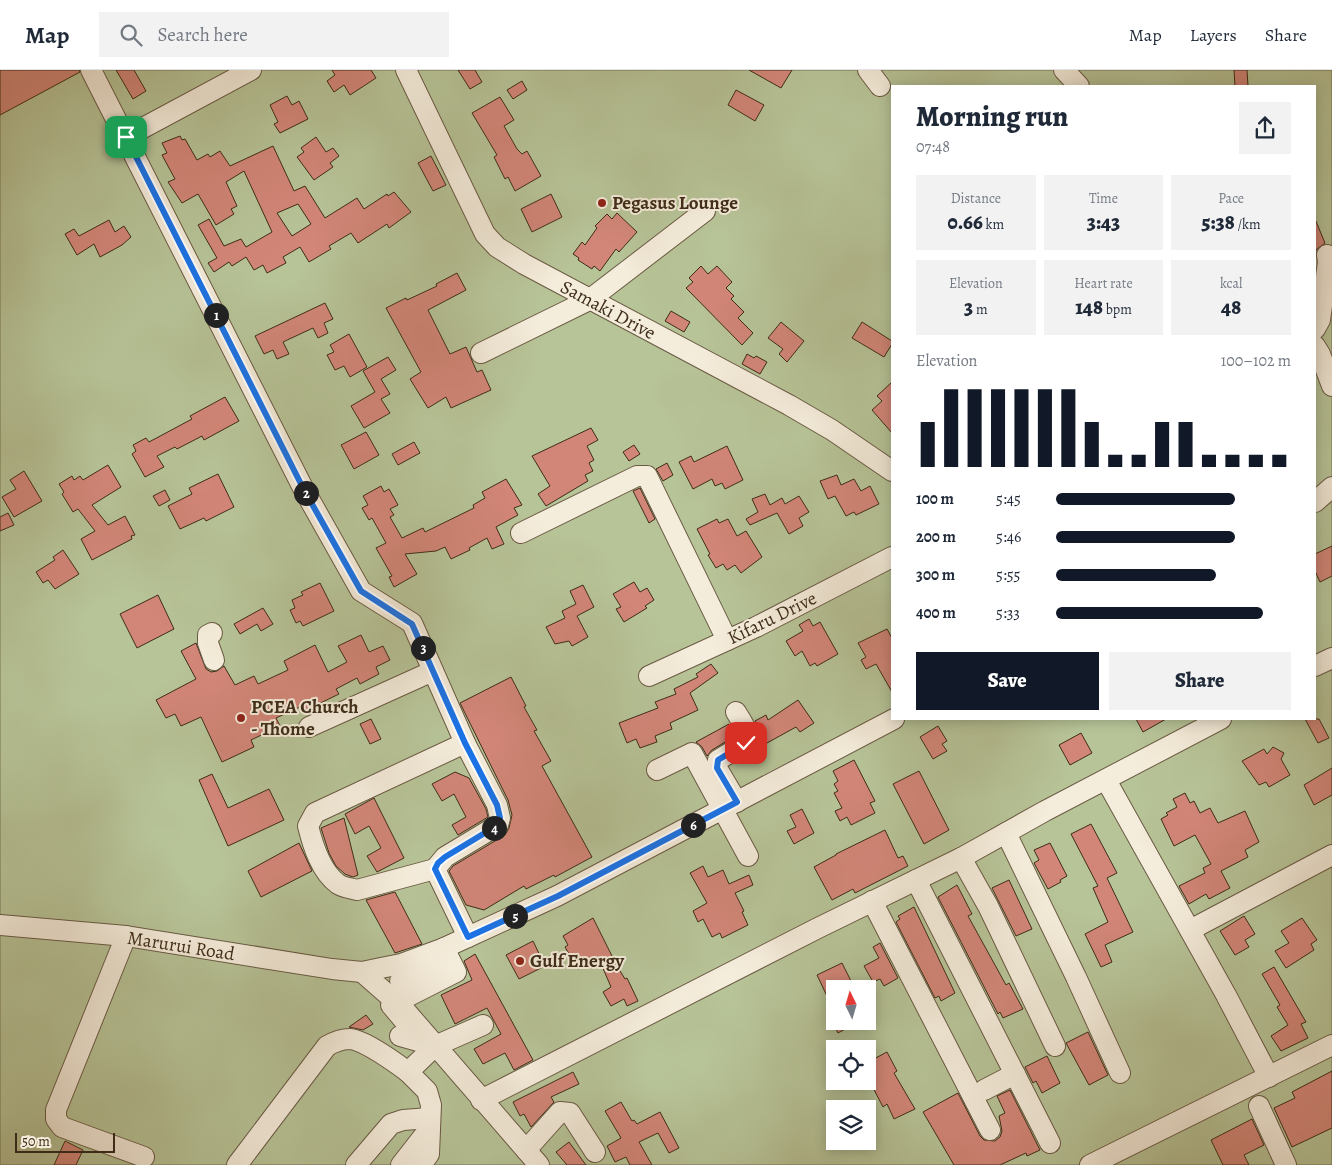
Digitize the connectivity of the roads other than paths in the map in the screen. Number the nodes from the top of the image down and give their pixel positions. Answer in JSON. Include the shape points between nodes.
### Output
{"nodes":[{"id":1,"x":91,"y":70,"type":"edge"},
{"id":2,"x":251,"y":70,"type":"edge"},
{"id":3,"x":406,"y":70,"type":"edge"},
{"id":4,"x":868,"y":70,"type":"edge"},
{"id":5,"x":1064,"y":70,"type":"edge"},
{"id":6,"x":1078,"y":85,"type":"edge"},
{"id":7,"x":880,"y":86,"type":"dead end"},
{"id":8,"x":123,"y":131,"type":"junction"},
{"id":9,"x":705,"y":211,"type":"dead end"},
{"id":10,"x":1327,"y":255,"type":"dead end"},
{"id":11,"x":589,"y":300,"type":"junction"},
{"id":12,"x":1316,"y":328,"type":"edge"},
{"id":13,"x":1316,"y":348,"type":"edge"},
{"id":14,"x":481,"y":353,"type":"dead end"},
{"id":15,"x":1332,"y":386,"type":"edge"},
{"id":16,"x":891,"y":470,"type":"edge"},
{"id":17,"x":1332,"y":487,"type":"edge"},
{"id":18,"x":1316,"y":501,"type":"edge"},
{"id":19,"x":521,"y":533,"type":"dead end"},
{"id":20,"x":891,"y":558,"type":"edge"},
{"id":21,"x":212,"y":632,"type":"dead end"},
{"id":22,"x":727,"y":640,"type":"junction"},
{"id":23,"x":1332,"y":658,"type":"edge"},
{"id":24,"x":214,"y":660,"type":"dead end"},
{"id":25,"x":1316,"y":666,"type":"edge"},
{"id":26,"x":433,"y":671,"type":"junction"},
{"id":27,"x":649,"y":676,"type":"dead end"},
{"id":28,"x":736,"y":712,"type":"dead end"},
{"id":29,"x":892,"y":720,"type":"edge"},
{"id":30,"x":1219,"y":720,"type":"edge"},
{"id":31,"x":309,"y":728,"type":"dead end"},
{"id":32,"x":465,"y":743,"type":"junction"},
{"id":33,"x":657,"y":770,"type":"dead end"},
{"id":34,"x":1106,"y":780,"type":"junction"},
{"id":35,"x":730,"y":805,"type":"junction"},
{"id":36,"x":1006,"y":833,"type":"junction"},
{"id":37,"x":1332,"y":855,"type":"edge"},
{"id":38,"x":748,"y":856,"type":"dead end"},
{"id":39,"x":961,"y":858,"type":"junction"},
{"id":40,"x":435,"y":869,"type":"junction"},
{"id":41,"x":916,"y":880,"type":"junction"},
{"id":42,"x":872,"y":901,"type":"junction"},
{"id":43,"x":0,"y":925,"type":"edge"},
{"id":44,"x":1190,"y":930,"type":"junction"},
{"id":45,"x":126,"y":936,"type":"junction"},
{"id":46,"x":468,"y":937,"type":"junction"},
{"id":47,"x":447,"y":953,"type":"junction"},
{"id":48,"x":362,"y":972,"type":"junction"},
{"id":49,"x":401,"y":991,"type":"junction"},
{"id":50,"x":483,"y":1025,"type":"dead end"},
{"id":51,"x":1332,"y":1044,"type":"edge"},
{"id":52,"x":435,"y":1046,"type":"junction"},
{"id":53,"x":1055,"y":1046,"type":"dead end"},
{"id":54,"x":408,"y":1072,"type":"junction"},
{"id":55,"x":1120,"y":1073,"type":"dead end"},
{"id":56,"x":1015,"y":1074,"type":"junction"},
{"id":57,"x":1269,"y":1076,"type":"junction"},
{"id":58,"x":984,"y":1090,"type":"dead end"},
{"id":59,"x":481,"y":1100,"type":"junction"},
{"id":60,"x":1258,"y":1106,"type":"dead end"},
{"id":61,"x":430,"y":1123,"type":"junction"},
{"id":62,"x":990,"y":1130,"type":"dead end"},
{"id":63,"x":1050,"y":1143,"type":"dead end"},
{"id":64,"x":595,"y":1152,"type":"dead end"},
{"id":65,"x":144,"y":1157,"type":"dead end"},
{"id":66,"x":534,"y":1161,"type":"edge"},
{"id":67,"x":238,"y":1165,"type":"edge"},
{"id":68,"x":356,"y":1165,"type":"edge"},
{"id":69,"x":401,"y":1165,"type":"edge"},
{"id":70,"x":421,"y":1165,"type":"edge"},
{"id":71,"x":1090,"y":1165,"type":"edge"},
{"id":72,"x":1286,"y":1165,"type":"edge"}],
"edges":[{"from":1,"to":8,"type":"street"},
{"from":2,"to":8,"type":"street"},
{"from":3,"to":11,"type":"street","name":"Samaki Drive","via":[[486,234],[497,247],[515,259]]},
{"from":4,"to":7,"type":"street"},
{"from":5,"to":6,"type":"street"},
{"from":8,"to":26,"type":"street","via":[[303,488],[361,591],[412,624]]},
{"from":9,"to":11,"type":"street"},
{"from":10,"to":12,"type":"street","via":[[1320,320]]},
{"from":11,"to":14,"type":"street"},
{"from":11,"to":16,"type":"street","name":"Samaki Drive","via":[[806,415]]},
{"from":13,"to":15,"type":"street"},
{"from":17,"to":18,"type":"street"},
{"from":19,"to":22,"type":"street","via":[[637,476],[647,476]]},
{"from":20,"to":22,"type":"street","name":"Kifaru Drive"},
{"from":21,"to":24,"type":"street","via":[[208,635],[208,643]]},
{"from":22,"to":27,"type":"street","name":"Kifaru Drive"},
{"from":23,"to":25,"type":"street"},
{"from":26,"to":31,"type":"street"},
{"from":26,"to":32,"type":"street"},
{"from":28,"to":35,"type":"street","via":[[748,739],[717,763]]},
{"from":29,"to":35,"type":"street"},
{"from":30,"to":34,"type":"street"},
{"from":32,"to":40,"type":"street","via":[[497,805],[500,818],[498,825],[445,857]]},
{"from":32,"to":40,"type":"street","via":[[315,813],[308,826],[321,862],[335,881],[344,887],[357,890]]},
{"from":33,"to":35,"type":"street","via":[[692,753]]},
{"from":34,"to":36,"type":"street"},
{"from":34,"to":44,"type":"street"},
{"from":35,"to":38,"type":"street"},
{"from":35,"to":46,"type":"street","via":[[558,896]]},
{"from":36,"to":39,"type":"street"},
{"from":36,"to":55,"type":"street"},
{"from":37,"to":44,"type":"street"},
{"from":39,"to":41,"type":"street"},
{"from":39,"to":53,"type":"street","via":[[988,906]]},
{"from":40,"to":46,"type":"street"},
{"from":41,"to":42,"type":"street"},
{"from":41,"to":56,"type":"street"},
{"from":42,"to":59,"type":"street"},
{"from":42,"to":62,"type":"street"},
{"from":43,"to":45,"type":"street","name":"Marurui Road"},
{"from":44,"to":57,"type":"street"},
{"from":45,"to":48,"type":"street","name":"Marurui Road","via":[[311,967]]},
{"from":45,"to":65,"type":"street","via":[[56,1110],[56,1119],[62,1127]]},
{"from":46,"to":47,"type":"street"},
{"from":47,"to":49,"type":"street"},
{"from":47,"to":49,"type":"street","via":[[456,972]]},
{"from":48,"to":49,"type":"street","name":"Marurui Road"},
{"from":48,"to":49,"type":"street"},
{"from":49,"to":52,"type":"street"},
{"from":50,"to":52,"type":"street"},
{"from":51,"to":57,"type":"street"},
{"from":52,"to":54,"type":"street"},
{"from":52,"to":59,"type":"street"},
{"from":54,"to":61,"type":"street","via":[[427,1091],[431,1105]]},
{"from":54,"to":67,"type":"street","via":[[390,1058],[351,1039],[335,1041],[327,1046]]},
{"from":56,"to":58,"type":"street"},
{"from":56,"to":63,"type":"street"},
{"from":57,"to":71,"type":"street"},
{"from":59,"to":66,"type":"street"},
{"from":60,"to":72,"type":"street"},
{"from":61,"to":68,"type":"street","via":[[403,1120],[391,1124]]},
{"from":61,"to":69,"type":"street"},
{"from":61,"to":70,"type":"street","via":[[429,1154]]},
{"from":64,"to":66,"type":"street","via":[[570,1113],[560,1112]]}]}
